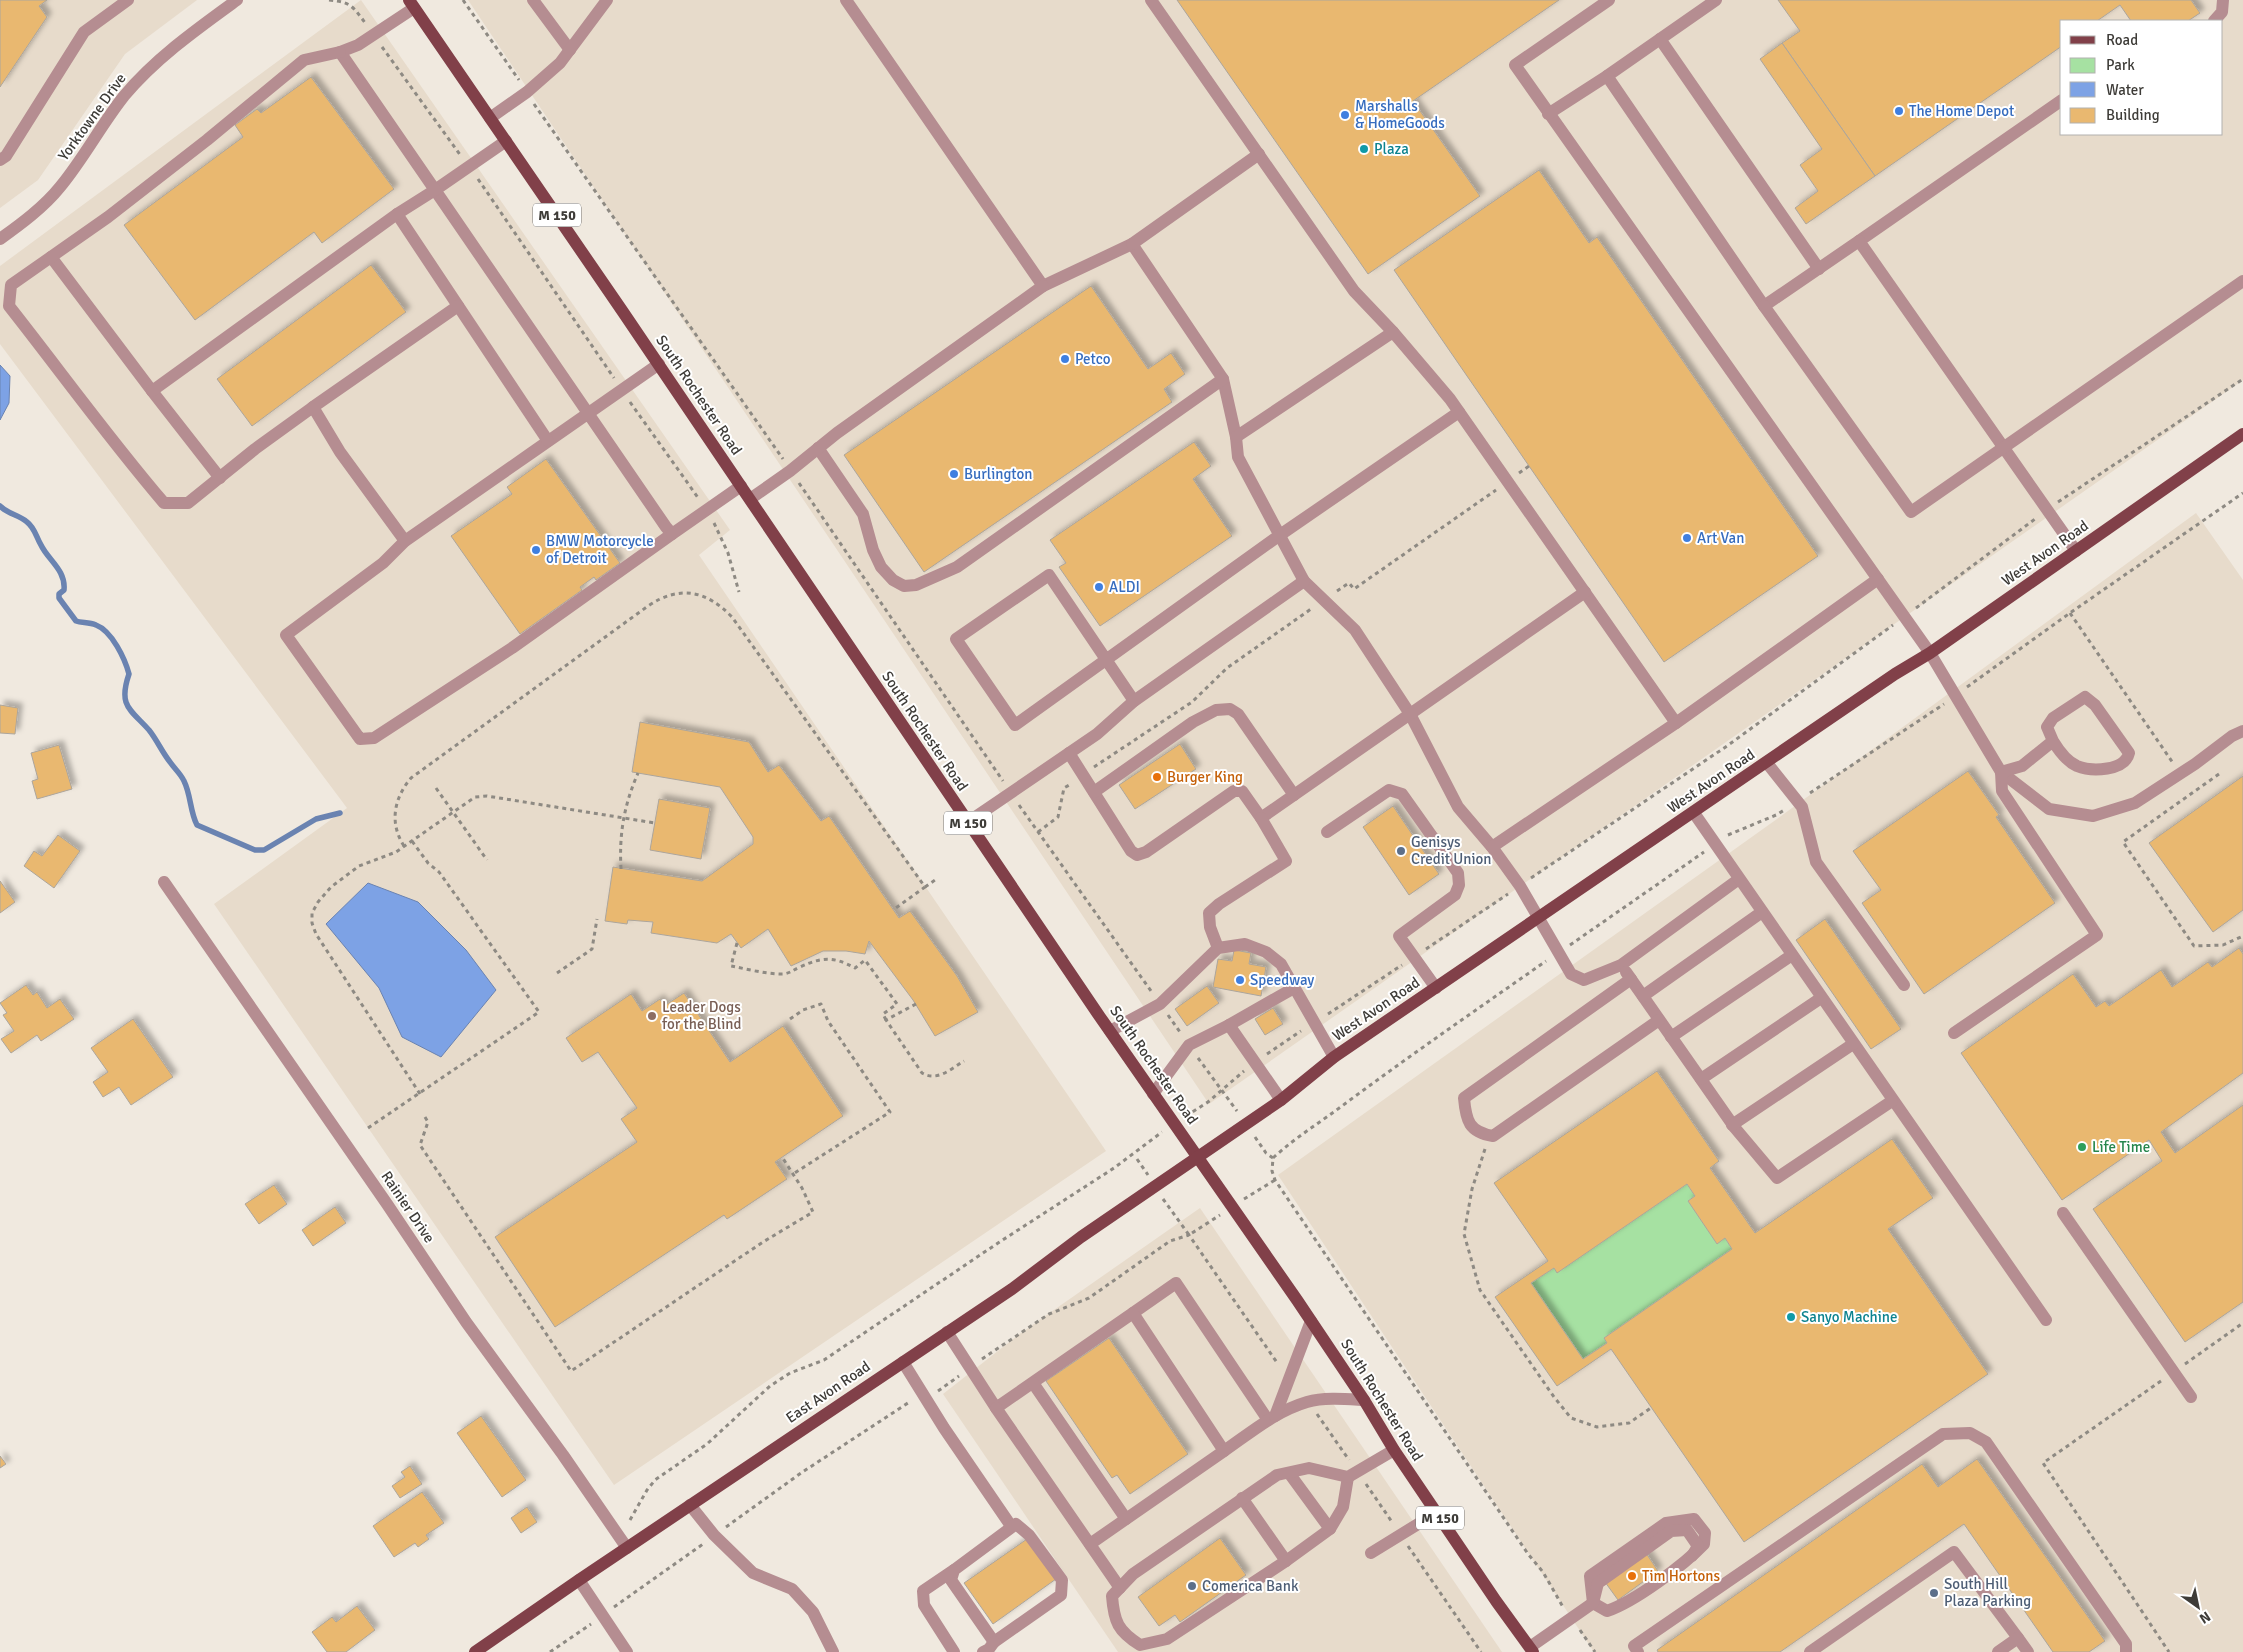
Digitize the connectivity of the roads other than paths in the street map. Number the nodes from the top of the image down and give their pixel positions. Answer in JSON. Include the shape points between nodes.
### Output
{"nodes":[{"id":1,"x":128,"y":0,"type":"edge"},
{"id":2,"x":237,"y":0,"type":"edge"},
{"id":3,"x":533,"y":0,"type":"edge"},
{"id":4,"x":607,"y":0,"type":"edge"},
{"id":5,"x":846,"y":0,"type":"edge"},
{"id":6,"x":1151,"y":0,"type":"edge"},
{"id":7,"x":1608,"y":0,"type":"edge"},
{"id":8,"x":1716,"y":0,"type":"edge"},
{"id":9,"x":2223,"y":0,"type":"edge"},
{"id":10,"x":412,"y":4,"type":"edge"},
{"id":11,"x":2215,"y":20,"type":"edge"},
{"id":12,"x":1660,"y":39,"type":"junction"},
{"id":13,"x":570,"y":50,"type":"junction"},
{"id":14,"x":340,"y":52,"type":"junction"},
{"id":15,"x":1607,"y":76,"type":"junction"},
{"id":16,"x":2060,"y":101,"type":"edge"},
{"id":17,"x":1548,"y":114,"type":"junction"},
{"id":18,"x":490,"y":118,"type":"junction"},
{"id":19,"x":506,"y":141,"type":"junction"},
{"id":20,"x":1259,"y":154,"type":"junction"},
{"id":21,"x":0,"y":160,"type":"edge"},
{"id":22,"x":435,"y":190,"type":"junction"},
{"id":23,"x":397,"y":214,"type":"junction"},
{"id":24,"x":0,"y":239,"type":"edge"},
{"id":25,"x":1858,"y":241,"type":"junction"},
{"id":26,"x":1132,"y":244,"type":"junction"},
{"id":27,"x":52,"y":257,"type":"junction"},
{"id":28,"x":1819,"y":269,"type":"junction"},
{"id":29,"x":2243,"y":281,"type":"edge"},
{"id":30,"x":1043,"y":286,"type":"junction"},
{"id":31,"x":458,"y":306,"type":"junction"},
{"id":32,"x":1764,"y":306,"type":"junction"},
{"id":33,"x":1393,"y":332,"type":"junction"},
{"id":34,"x":658,"y":364,"type":"junction"},
{"id":35,"x":1223,"y":380,"type":"junction"},
{"id":36,"x":152,"y":391,"type":"junction"},
{"id":37,"x":313,"y":407,"type":"junction"},
{"id":38,"x":1459,"y":412,"type":"junction"},
{"id":39,"x":588,"y":413,"type":"junction"},
{"id":40,"x":2243,"y":434,"type":"edge"},
{"id":41,"x":1236,"y":437,"type":"junction"},
{"id":42,"x":548,"y":442,"type":"junction"},
{"id":43,"x":818,"y":448,"type":"junction"},
{"id":44,"x":2004,"y":448,"type":"junction"},
{"id":45,"x":220,"y":478,"type":"junction"},
{"id":46,"x":741,"y":486,"type":"junction"},
{"id":47,"x":750,"y":499,"type":"junction"},
{"id":48,"x":672,"y":534,"type":"junction"},
{"id":49,"x":1280,"y":535,"type":"junction"},
{"id":50,"x":405,"y":541,"type":"junction"},
{"id":51,"x":2076,"y":551,"type":"junction"},
{"id":52,"x":1878,"y":579,"type":"junction"},
{"id":53,"x":1304,"y":581,"type":"junction"},
{"id":54,"x":1585,"y":592,"type":"junction"},
{"id":55,"x":1930,"y":653,"type":"junction"},
{"id":56,"x":1106,"y":659,"type":"junction"},
{"id":57,"x":1134,"y":701,"type":"junction"},
{"id":58,"x":1410,"y":714,"type":"junction"},
{"id":59,"x":1676,"y":723,"type":"junction"},
{"id":60,"x":2243,"y":731,"type":"edge"},
{"id":61,"x":2053,"y":741,"type":"junction"},
{"id":62,"x":1069,"y":753,"type":"junction"},
{"id":63,"x":1767,"y":762,"type":"junction"},
{"id":64,"x":2001,"y":772,"type":"junction"},
{"id":65,"x":1094,"y":792,"type":"junction"},
{"id":66,"x":1294,"y":795,"type":"junction"},
{"id":67,"x":1694,"y":813,"type":"junction"},
{"id":68,"x":1261,"y":818,"type":"junction"},
{"id":69,"x":968,"y":822,"type":"junction"},
{"id":70,"x":1327,"y":832,"type":"dead end"},
{"id":71,"x":1492,"y":847,"type":"junction"},
{"id":72,"x":1739,"y":879,"type":"junction"},
{"id":73,"x":164,"y":882,"type":"dead end"},
{"id":74,"x":1762,"y":912,"type":"junction"},
{"id":75,"x":1539,"y":918,"type":"junction"},
{"id":76,"x":1218,"y":948,"type":"junction"},
{"id":77,"x":1792,"y":955,"type":"junction"},
{"id":78,"x":1621,"y":964,"type":"junction"},
{"id":79,"x":1631,"y":979,"type":"junction"},
{"id":80,"x":1904,"y":986,"type":"dead end"},
{"id":81,"x":1294,"y":988,"type":"junction"},
{"id":82,"x":1436,"y":988,"type":"junction"},
{"id":83,"x":1643,"y":996,"type":"junction"},
{"id":84,"x":1821,"y":998,"type":"junction"},
{"id":85,"x":1659,"y":1020,"type":"junction"},
{"id":86,"x":1229,"y":1025,"type":"junction"},
{"id":87,"x":1110,"y":1032,"type":"junction"},
{"id":88,"x":1954,"y":1033,"type":"dead end"},
{"id":89,"x":1671,"y":1037,"type":"junction"},
{"id":90,"x":1853,"y":1044,"type":"junction"},
{"id":91,"x":1334,"y":1057,"type":"junction"},
{"id":92,"x":1701,"y":1079,"type":"junction"},
{"id":93,"x":1153,"y":1094,"type":"junction"},
{"id":94,"x":1280,"y":1100,"type":"junction"},
{"id":95,"x":1892,"y":1101,"type":"junction"},
{"id":96,"x":1732,"y":1125,"type":"junction"},
{"id":97,"x":1198,"y":1157,"type":"junction"},
{"id":98,"x":2062,"y":1212,"type":"dead end"},
{"id":99,"x":1134,"y":1313,"type":"junction"},
{"id":100,"x":1311,"y":1320,"type":"junction"},
{"id":101,"x":2046,"y":1320,"type":"dead end"},
{"id":102,"x":946,"y":1332,"type":"junction"},
{"id":103,"x":902,"y":1362,"type":"junction"},
{"id":104,"x":1032,"y":1383,"type":"junction"},
{"id":105,"x":2191,"y":1397,"type":"dead end"},
{"id":106,"x":1364,"y":1400,"type":"junction"},
{"id":107,"x":996,"y":1408,"type":"junction"},
{"id":108,"x":1272,"y":1418,"type":"junction"},
{"id":109,"x":1394,"y":1450,"type":"junction"},
{"id":110,"x":1224,"y":1451,"type":"junction"},
{"id":111,"x":1289,"y":1472,"type":"junction"},
{"id":112,"x":1348,"y":1477,"type":"junction"},
{"id":113,"x":1242,"y":1498,"type":"junction"},
{"id":114,"x":690,"y":1505,"type":"junction"},
{"id":115,"x":1436,"y":1512,"type":"junction"},
{"id":116,"x":1126,"y":1519,"type":"junction"},
{"id":117,"x":1011,"y":1526,"type":"junction"},
{"id":118,"x":1330,"y":1529,"type":"junction"},
{"id":119,"x":1090,"y":1544,"type":"junction"},
{"id":120,"x":626,"y":1548,"type":"junction"},
{"id":121,"x":1371,"y":1553,"type":"dead end"},
{"id":122,"x":1286,"y":1561,"type":"junction"},
{"id":123,"x":954,"y":1570,"type":"junction"},
{"id":124,"x":579,"y":1580,"type":"junction"},
{"id":125,"x":1120,"y":1588,"type":"junction"},
{"id":126,"x":1593,"y":1603,"type":"junction"},
{"id":127,"x":2018,"y":1638,"type":"junction"},
{"id":128,"x":994,"y":1642,"type":"junction"},
{"id":129,"x":1532,"y":1649,"type":"edge"},
{"id":130,"x":475,"y":1652,"type":"edge"},
{"id":131,"x":627,"y":1652,"type":"edge"},
{"id":132,"x":833,"y":1652,"type":"edge"},
{"id":133,"x":954,"y":1652,"type":"edge"},
{"id":134,"x":983,"y":1652,"type":"edge"},
{"id":135,"x":1638,"y":1652,"type":"edge"},
{"id":136,"x":1810,"y":1652,"type":"edge"},
{"id":137,"x":1998,"y":1652,"type":"edge"},
{"id":138,"x":2028,"y":1652,"type":"edge"},
{"id":139,"x":2126,"y":1652,"type":"edge"}],
"edges":[{"from":1,"to":21,"type":"street","via":[[84,32],[6,156]]},
{"from":2,"to":24,"type":"street","name":"Yorktowne Drive","via":[[186,37],[138,81],[59,189]]},
{"from":3,"to":13,"type":"street"},
{"from":4,"to":13,"type":"street"},
{"from":5,"to":30,"type":"street"},
{"from":6,"to":20,"type":"street"},
{"from":7,"to":17,"type":"street","via":[[1515,65]]},
{"from":8,"to":12,"type":"street"},
{"from":9,"to":11,"type":"street","via":[[2222,12]]},
{"from":10,"to":14,"type":"street","via":[[358,45]]},
{"from":10,"to":18,"type":"main road","name":"South Rochester Road","number":"M 150"},
{"from":12,"to":15,"type":"street"},
{"from":12,"to":28,"type":"street"},
{"from":13,"to":18,"type":"street","via":[[537,84]]},
{"from":14,"to":22,"type":"street"},
{"from":14,"to":27,"type":"street","via":[[304,60],[166,172]]},
{"from":15,"to":17,"type":"street"},
{"from":15,"to":32,"type":"street"},
{"from":16,"to":25,"type":"street"},
{"from":17,"to":52,"type":"street"},
{"from":18,"to":19,"type":"main road","name":"South Rochester Road","number":"M 150"},
{"from":19,"to":22,"type":"street"},
{"from":19,"to":34,"type":"main road","name":"South Rochester Road","number":"M 150"},
{"from":20,"to":26,"type":"street"},
{"from":20,"to":33,"type":"street","via":[[1354,291]]},
{"from":22,"to":23,"type":"street"},
{"from":22,"to":39,"type":"street"},
{"from":23,"to":31,"type":"street"},
{"from":23,"to":36,"type":"street"},
{"from":25,"to":28,"type":"street"},
{"from":25,"to":44,"type":"street"},
{"from":26,"to":30,"type":"street"},
{"from":26,"to":35,"type":"street"},
{"from":27,"to":36,"type":"street"},
{"from":27,"to":45,"type":"street","via":[[11,286],[9,306],[164,503],[188,503]]},
{"from":28,"to":32,"type":"street"},
{"from":29,"to":44,"type":"street"},
{"from":30,"to":43,"type":"street"},
{"from":31,"to":37,"type":"street"},
{"from":31,"to":42,"type":"street"},
{"from":32,"to":44,"type":"street","via":[[1911,512]]},
{"from":33,"to":38,"type":"street"},
{"from":33,"to":41,"type":"street"},
{"from":34,"to":39,"type":"street"},
{"from":34,"to":46,"type":"main road","name":"South Rochester Road","number":"M 150"},
{"from":35,"to":41,"type":"street"},
{"from":35,"to":43,"type":"street","via":[[957,567],[916,585],[904,586],[881,567],[863,514]]},
{"from":36,"to":45,"type":"street"},
{"from":37,"to":45,"type":"street"},
{"from":37,"to":50,"type":"street","via":[[340,452]]},
{"from":38,"to":49,"type":"street"},
{"from":38,"to":54,"type":"street"},
{"from":39,"to":42,"type":"street"},
{"from":39,"to":48,"type":"street"},
{"from":40,"to":51,"type":"main road","name":"West Avon Road"},
{"from":41,"to":49,"type":"street","via":[[1238,457]]},
{"from":42,"to":50,"type":"street"},
{"from":43,"to":47,"type":"street"},
{"from":44,"to":51,"type":"street"},
{"from":46,"to":47,"type":"main road","name":"South Rochester Road","number":"M 150"},
{"from":46,"to":48,"type":"street"},
{"from":47,"to":69,"type":"main road","name":"South Rochester Road","number":"M 150"},
{"from":48,"to":50,"type":"street","via":[[512,648],[374,738],[360,739],[286,635],[383,563]]},
{"from":49,"to":53,"type":"street"},
{"from":49,"to":56,"type":"street"},
{"from":51,"to":55,"type":"main road","name":"West Avon Road"},
{"from":52,"to":55,"type":"street"},
{"from":52,"to":59,"type":"street"},
{"from":53,"to":57,"type":"street"},
{"from":53,"to":58,"type":"street","via":[[1355,630]]},
{"from":54,"to":58,"type":"street"},
{"from":54,"to":59,"type":"street"},
{"from":55,"to":63,"type":"main road","name":"West Avon Road"},
{"from":55,"to":64,"type":"street"},
{"from":56,"to":56,"type":"street","via":[[1049,575],[956,639],[1015,725]]},
{"from":56,"to":57,"type":"street"},
{"from":57,"to":62,"type":"street","via":[[1097,734]]},
{"from":58,"to":66,"type":"street"},
{"from":58,"to":71,"type":"street","via":[[1458,807]]},
{"from":59,"to":71,"type":"street"},
{"from":60,"to":64,"type":"street","via":[[2135,802],[2093,816],[2049,809]]},
{"from":61,"to":61,"type":"street","via":[[2048,727],[2052,718],[2085,697],[2095,705],[2127,748],[2128,759],[2121,765],[2107,768],[2078,767],[2060,752]]},
{"from":61,"to":64,"type":"street","via":[[2022,766]]},
{"from":62,"to":65,"type":"street"},
{"from":62,"to":69,"type":"street"},
{"from":63,"to":67,"type":"main road","name":"West Avon Road"},
{"from":63,"to":80,"type":"street","via":[[1802,807],[1816,862]]},
{"from":64,"to":88,"type":"street","via":[[2002,791],[2097,935]]},
{"from":65,"to":66,"type":"street","via":[[1194,722],[1216,710],[1230,709],[1238,714]]},
{"from":65,"to":68,"type":"street","via":[[1131,851],[1137,855],[1234,791],[1242,791]]},
{"from":66,"to":68,"type":"street"},
{"from":67,"to":72,"type":"street"},
{"from":67,"to":75,"type":"main road","name":"West Avon Road"},
{"from":68,"to":76,"type":"street","via":[[1286,861],[1219,904],[1209,914]]},
{"from":69,"to":87,"type":"main road","name":"South Rochester Road","number":"M 150"},
{"from":70,"to":82,"type":"street","via":[[1389,790],[1402,794],[1458,873],[1455,895],[1399,936]]},
{"from":71,"to":75,"type":"street"},
{"from":72,"to":74,"type":"street"},
{"from":72,"to":78,"type":"street"},
{"from":73,"to":120,"type":"street","name":"Rainier Drive","via":[[466,1322]]},
{"from":74,"to":77,"type":"street"},
{"from":74,"to":83,"type":"street"},
{"from":75,"to":78,"type":"street","via":[[1571,974],[1584,980]]},
{"from":75,"to":82,"type":"main road","name":"West Avon Road"},
{"from":76,"to":81,"type":"street","via":[[1245,944],[1266,952],[1281,964]]},
{"from":76,"to":87,"type":"street","via":[[1160,1004]]},
{"from":77,"to":84,"type":"street"},
{"from":77,"to":89,"type":"street"},
{"from":78,"to":79,"type":"street"},
{"from":79,"to":83,"type":"street"},
{"from":79,"to":85,"type":"street","via":[[1464,1098],[1466,1118],[1479,1133],[1494,1136]]},
{"from":81,"to":86,"type":"street"},
{"from":81,"to":91,"type":"street"},
{"from":82,"to":91,"type":"main road","name":"West Avon Road"},
{"from":83,"to":85,"type":"street"},
{"from":84,"to":90,"type":"street"},
{"from":84,"to":92,"type":"street"},
{"from":85,"to":89,"type":"street"},
{"from":86,"to":93,"type":"street","via":[[1189,1045]]},
{"from":86,"to":94,"type":"street"},
{"from":87,"to":93,"type":"main road","name":"South Rochester Road","number":"M 150"},
{"from":89,"to":92,"type":"street"},
{"from":90,"to":95,"type":"street"},
{"from":90,"to":96,"type":"street"},
{"from":91,"to":94,"type":"main road","name":"West Avon Road"},
{"from":92,"to":96,"type":"street"},
{"from":93,"to":97,"type":"main road","name":"South Rochester Road","number":"M 150"},
{"from":94,"to":97,"type":"main road","name":"West Avon Road"},
{"from":95,"to":96,"type":"street","via":[[1777,1178]]},
{"from":95,"to":101,"type":"street"},
{"from":97,"to":100,"type":"main road","name":"South Rochester Road","number":"M 150"},
{"from":97,"to":102,"type":"main road","name":"East Avon Road"},
{"from":98,"to":105,"type":"street"},
{"from":99,"to":104,"type":"street"},
{"from":99,"to":108,"type":"street","via":[[1176,1284]]},
{"from":99,"to":110,"type":"street"},
{"from":100,"to":106,"type":"main road","name":"South Rochester Road","number":"M 150"},
{"from":100,"to":108,"type":"street"},
{"from":102,"to":103,"type":"main road","name":"East Avon Road"},
{"from":102,"to":107,"type":"street"},
{"from":103,"to":114,"type":"main road","name":"East Avon Road"},
{"from":103,"to":117,"type":"street"},
{"from":104,"to":107,"type":"street"},
{"from":104,"to":116,"type":"street"},
{"from":106,"to":108,"type":"street","via":[[1307,1402]]},
{"from":106,"to":109,"type":"main road","name":"South Rochester Road","number":"M 150"},
{"from":107,"to":119,"type":"street"},
{"from":108,"to":110,"type":"street"},
{"from":109,"to":112,"type":"street"},
{"from":109,"to":115,"type":"main road","name":"South Rochester Road","number":"M 150"},
{"from":110,"to":116,"type":"street"},
{"from":111,"to":112,"type":"street","via":[[1309,1468]]},
{"from":111,"to":113,"type":"street","via":[[1277,1475]]},
{"from":111,"to":118,"type":"street"},
{"from":112,"to":118,"type":"street","via":[[1343,1507]]},
{"from":113,"to":122,"type":"street"},
{"from":113,"to":125,"type":"street","via":[[1133,1574]]},
{"from":114,"to":120,"type":"main road","name":"East Avon Road"},
{"from":114,"to":132,"type":"street","via":[[714,1535],[753,1573],[792,1590],[802,1600],[813,1612]]},
{"from":115,"to":121,"type":"street"},
{"from":115,"to":129,"type":"main road","name":"South Rochester Road","number":"M 150"},
{"from":116,"to":119,"type":"street"},
{"from":117,"to":123,"type":"street"},
{"from":117,"to":128,"type":"street","via":[[1016,1524],[1030,1535],[1062,1580],[1061,1595]]},
{"from":118,"to":122,"type":"street"},
{"from":119,"to":125,"type":"street"},
{"from":120,"to":124,"type":"main road","name":"East Avon Road"},
{"from":122,"to":125,"type":"street","via":[[1157,1643],[1140,1644],[1126,1636],[1114,1618],[1112,1596]]},
{"from":123,"to":128,"type":"street","via":[[951,1580]]},
{"from":123,"to":133,"type":"street","via":[[923,1591],[924,1605]]},
{"from":124,"to":130,"type":"main road","name":"East Avon Road"},
{"from":124,"to":131,"type":"street"},
{"from":126,"to":126,"type":"street","via":[[1607,1611],[1621,1606],[1692,1556],[1704,1544],[1705,1533],[1694,1519],[1666,1523],[1590,1576]]},
{"from":126,"to":129,"type":"street"},
{"from":127,"to":136,"type":"street","via":[[1954,1552]]},
{"from":127,"to":137,"type":"street"},
{"from":127,"to":138,"type":"street"},
{"from":128,"to":134,"type":"street"},
{"from":135,"to":139,"type":"street","via":[[1634,1646],[1943,1434],[1970,1433],[1986,1442],[2126,1644]]}]}
